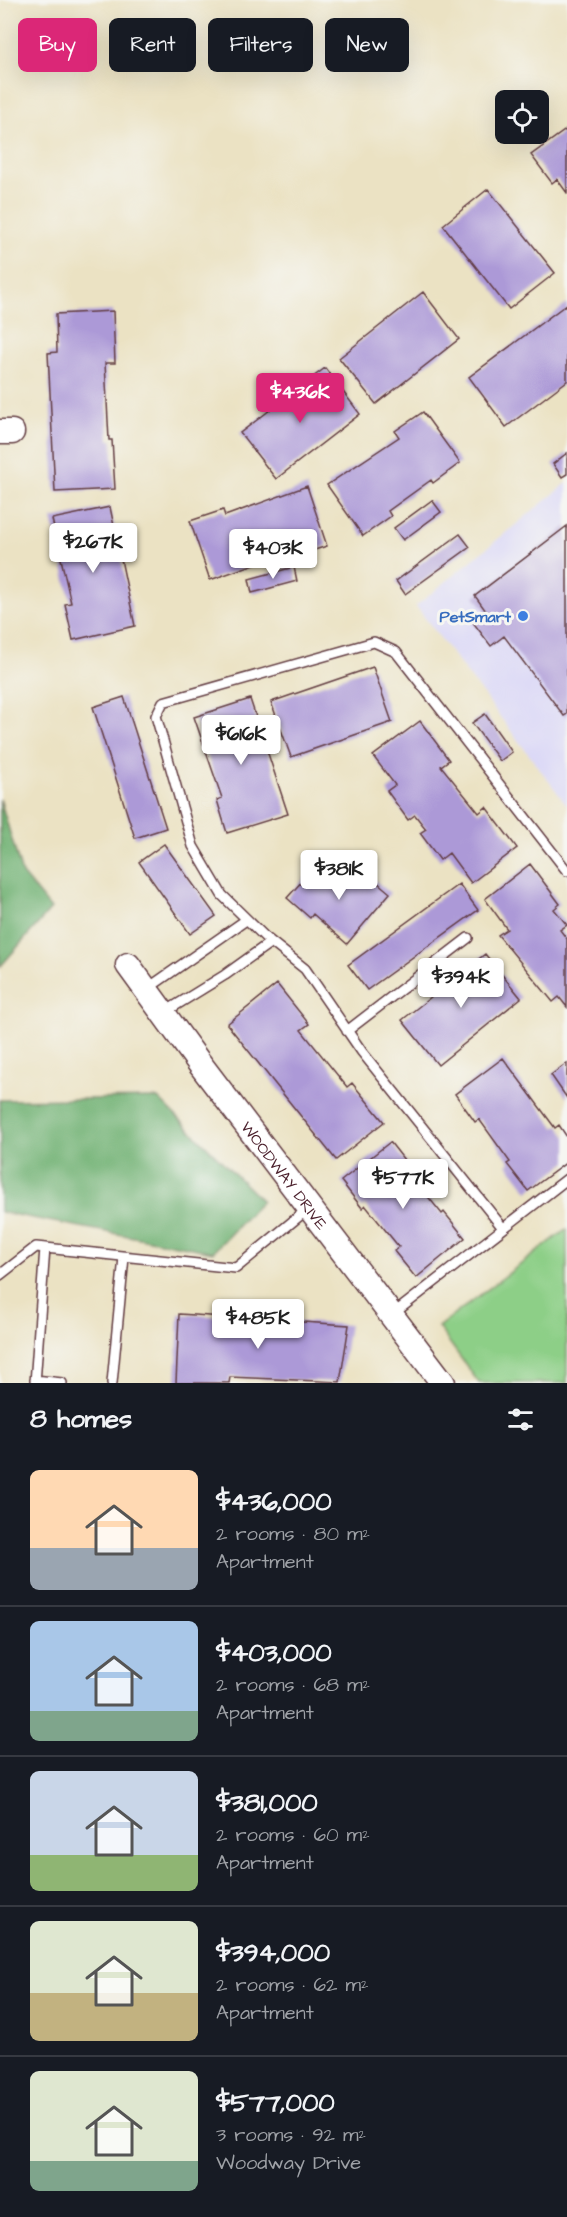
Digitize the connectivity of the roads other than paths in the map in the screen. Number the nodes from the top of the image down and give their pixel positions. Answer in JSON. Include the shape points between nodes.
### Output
{"nodes":[{"id":1,"x":567,"y":871,"type":"edge"},
{"id":2,"x":246,"y":920,"type":"junction"},
{"id":3,"x":468,"y":938,"type":"dead end"},
{"id":4,"x":271,"y":942,"type":"junction"},
{"id":5,"x":128,"y":965,"type":"dead end"},
{"id":6,"x":145,"y":990,"type":"junction"},
{"id":7,"x":163,"y":1014,"type":"junction"},
{"id":8,"x":347,"y":1031,"type":"junction"},
{"id":9,"x":567,"y":1179,"type":"edge"},
{"id":10,"x":309,"y":1208,"type":"junction"},
{"id":11,"x":503,"y":1228,"type":"junction"},
{"id":12,"x":45,"y":1248,"type":"junction"},
{"id":13,"x":124,"y":1257,"type":"junction"},
{"id":14,"x":0,"y":1275,"type":"edge"},
{"id":15,"x":392,"y":1316,"type":"junction"},
{"id":16,"x":35,"y":1382,"type":"edge"},
{"id":17,"x":62,"y":1383,"type":"edge"},
{"id":18,"x":112,"y":1383,"type":"edge"},
{"id":19,"x":443,"y":1383,"type":"edge"}],
"edges":[{"from":1,"to":2,"type":"lane","via":[[396,652],[374,642],[163,702],[156,716],[192,846],[222,895]]},
{"from":2,"to":4,"type":"lane"},
{"from":2,"to":6,"type":"lane"},
{"from":3,"to":8,"type":"lane"},
{"from":4,"to":7,"type":"lane"},
{"from":4,"to":8,"type":"lane","via":[[305,969]]},
{"from":5,"to":6,"type":"street","name":"WOODWAY DRIVE"},
{"from":6,"to":7,"type":"street","name":"WOODWAY DRIVE"},
{"from":7,"to":10,"type":"street","name":"WOODWAY DRIVE"},
{"from":8,"to":11,"type":"lane"},
{"from":9,"to":11,"type":"lane"},
{"from":10,"to":13,"type":"lane","via":[[236,1268]]},
{"from":10,"to":15,"type":"street","name":"WOODWAY DRIVE"},
{"from":11,"to":15,"type":"lane"},
{"from":12,"to":13,"type":"lane"},
{"from":12,"to":14,"type":"lane","via":[[36,1247]]},
{"from":12,"to":16,"type":"lane"},
{"from":13,"to":18,"type":"lane"},
{"from":15,"to":19,"type":"street","name":"WOODWAY DRIVE"},
{"from":16,"to":17,"type":"lane"}]}
